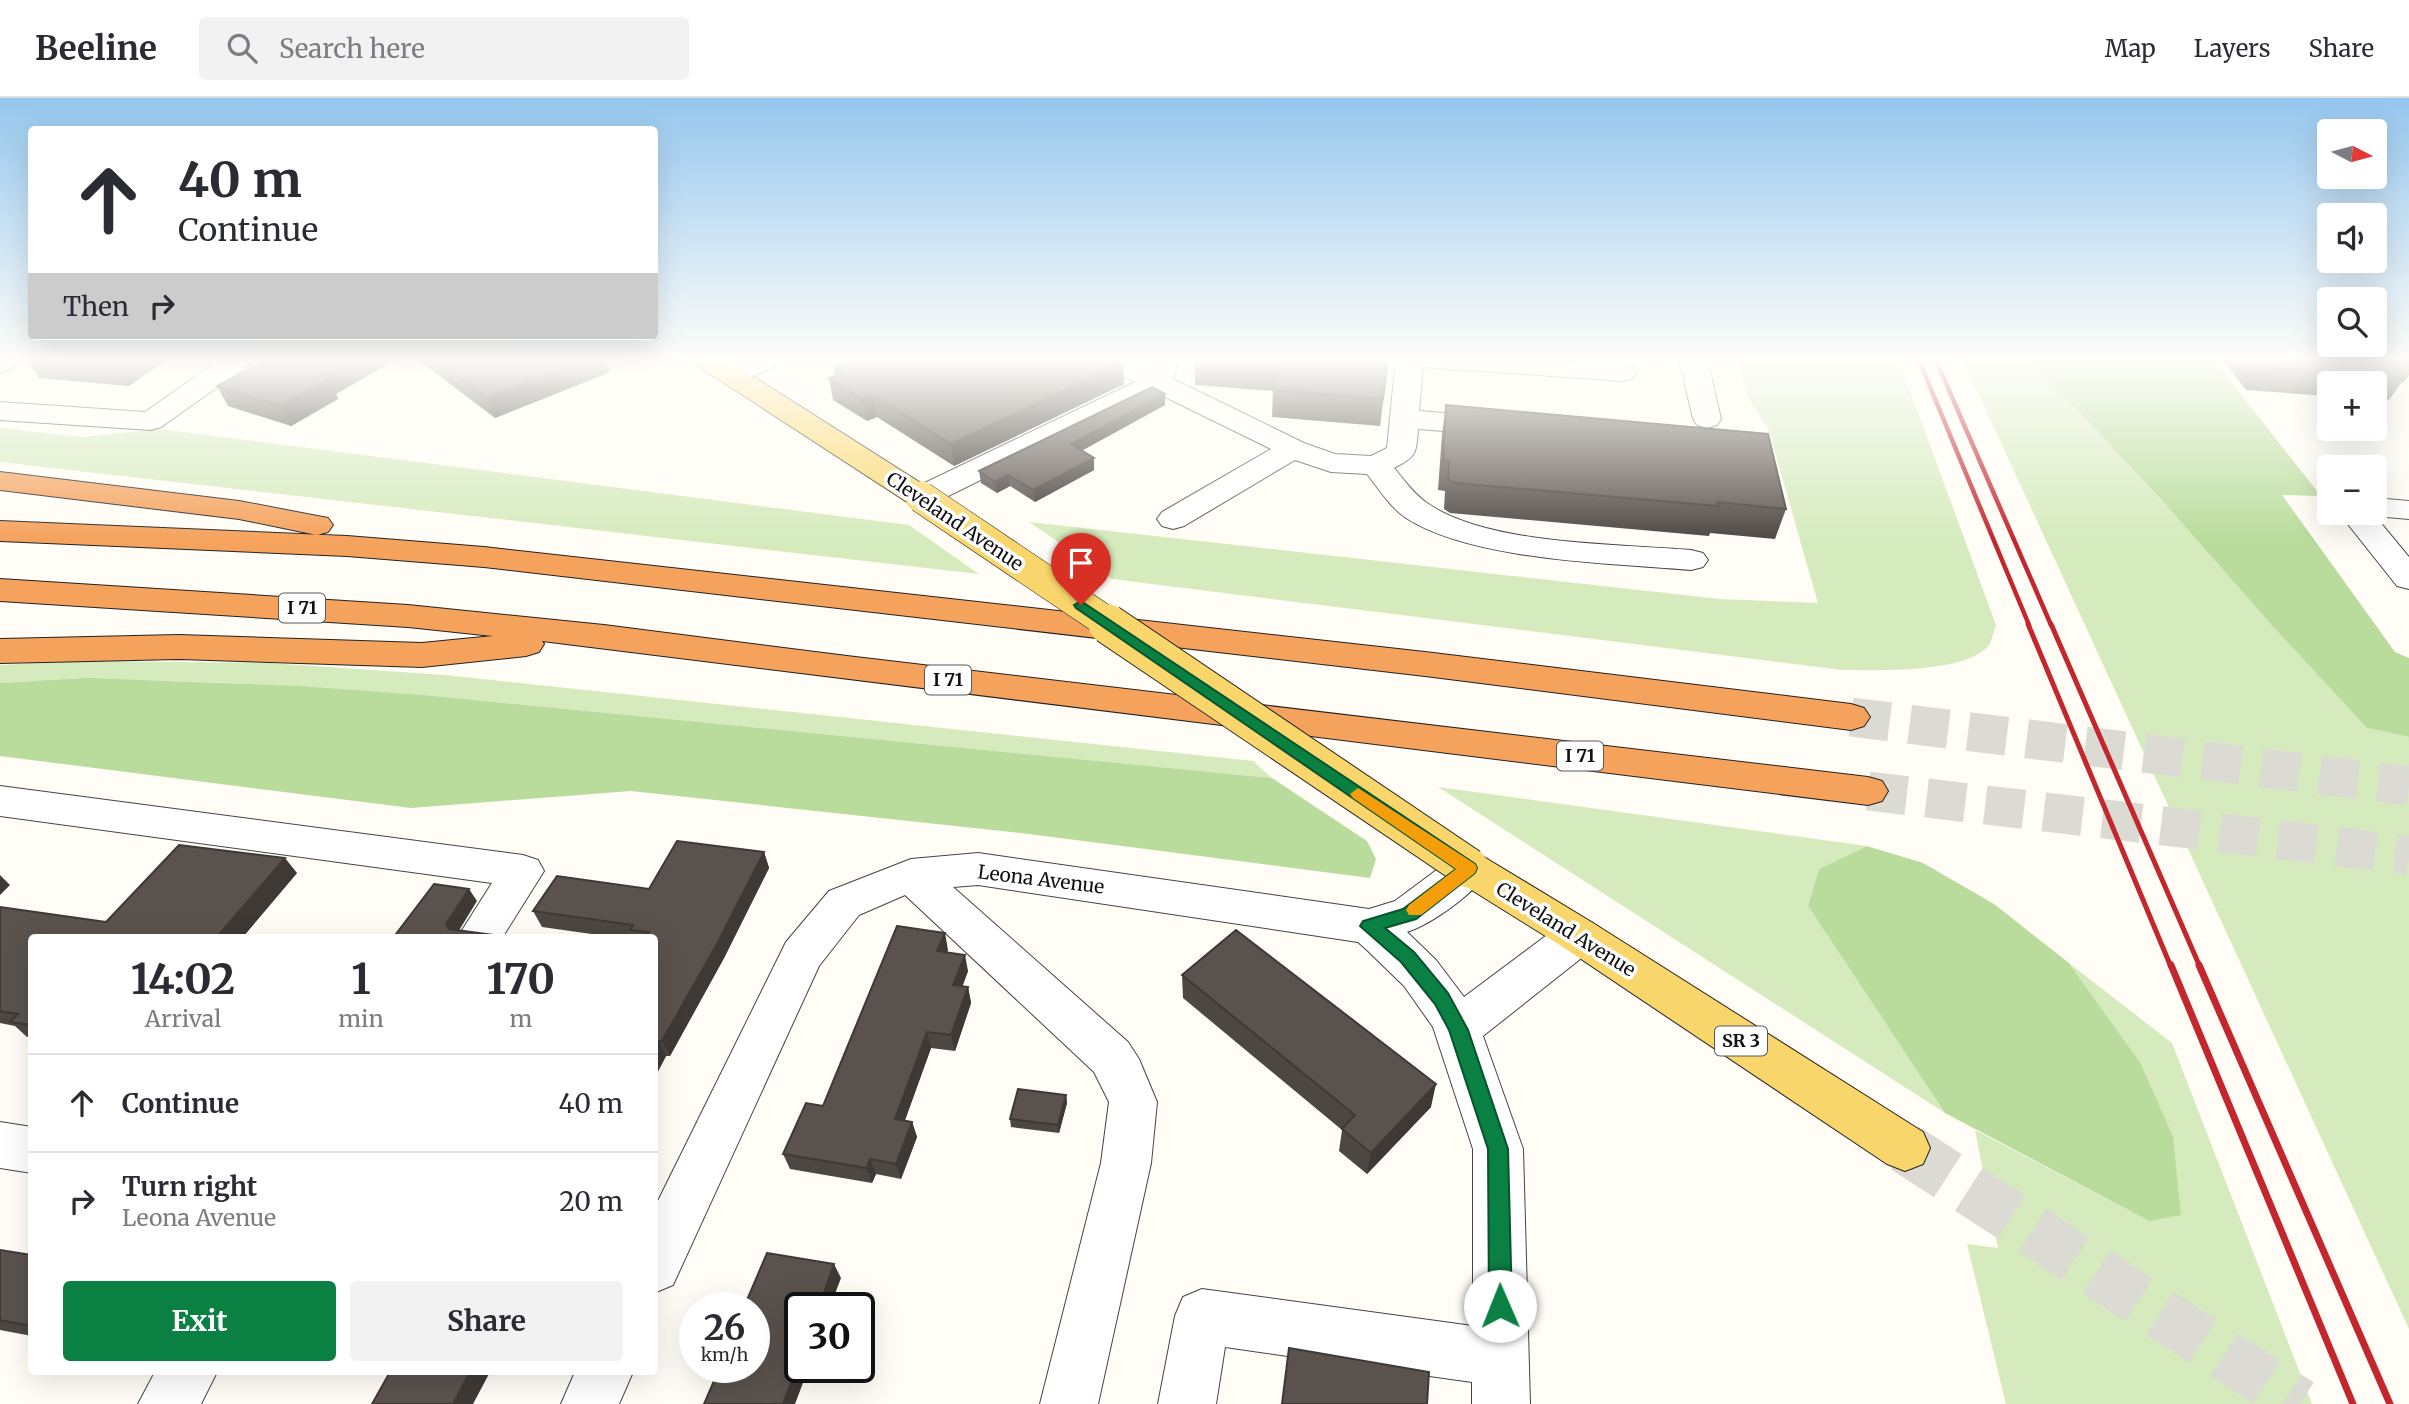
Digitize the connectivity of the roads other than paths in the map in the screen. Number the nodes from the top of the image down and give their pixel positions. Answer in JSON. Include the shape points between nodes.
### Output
{"nodes":[{"id":1,"x":120,"y":419,"type":"edge"},
{"id":2,"x":154,"y":419,"type":"edge"},
{"id":3,"x":801,"y":419,"type":"edge"},
{"id":4,"x":1069,"y":419,"type":"edge"},
{"id":5,"x":1243,"y":419,"type":"edge"},
{"id":6,"x":1404,"y":419,"type":"joint"},
{"id":7,"x":1524,"y":428,"type":"edge"},
{"id":8,"x":1293,"y":449,"type":"junction"},
{"id":9,"x":1376,"y":465,"type":"junction"},
{"id":10,"x":0,"y":481,"type":"edge"},
{"id":11,"x":921,"y":497,"type":"junction"},
{"id":12,"x":2387,"y":508,"type":"edge"},
{"id":13,"x":2409,"y":510,"type":"edge"},
{"id":14,"x":1173,"y":519,"type":"dead end"},
{"id":15,"x":2365,"y":525,"type":"edge"},
{"id":16,"x":0,"y":531,"type":"edge"},
{"id":17,"x":484,"y":557,"type":"junction"},
{"id":18,"x":1691,"y":560,"type":"dead end"},
{"id":19,"x":2409,"y":579,"type":"edge"},
{"id":20,"x":0,"y":590,"type":"edge"},
{"id":21,"x":604,"y":636,"type":"junction"},
{"id":22,"x":0,"y":651,"type":"edge"},
{"id":23,"x":1851,"y":717,"type":"tunnel mouth"},
{"id":24,"x":1868,"y":791,"type":"tunnel mouth"},
{"id":25,"x":0,"y":801,"type":"edge"},
{"id":26,"x":1469,"y":868,"type":"junction"},
{"id":27,"x":911,"y":874,"type":"junction"},
{"id":28,"x":1369,"y":926,"type":"junction"},
{"id":29,"x":483,"y":934,"type":"edge"},
{"id":30,"x":1578,"y":934,"type":"junction"},
{"id":31,"x":1458,"y":1030,"type":"junction"},
{"id":32,"x":0,"y":1145,"type":"edge"},
{"id":33,"x":1905,"y":1147,"type":"tunnel mouth"},
{"id":34,"x":28,"y":1149,"type":"edge"},
{"id":35,"x":658,"y":1257,"type":"edge"},
{"id":36,"x":187,"y":1375,"type":"edge"},
{"id":37,"x":604,"y":1375,"type":"edge"},
{"id":38,"x":1501,"y":1381,"type":"edge"},
{"id":39,"x":167,"y":1404,"type":"edge"},
{"id":40,"x":590,"y":1404,"type":"edge"},
{"id":41,"x":1069,"y":1404,"type":"edge"},
{"id":42,"x":1187,"y":1404,"type":"edge"}],
"edges":[{"from":1,"to":2,"type":"street"},
{"from":3,"to":11,"type":"main road","name":"Cleveland Avenue","number":"SR 3"},
{"from":4,"to":11,"type":"street"},
{"from":5,"to":8,"type":"street"},
{"from":6,"to":7,"type":"street"},
{"from":6,"to":9,"type":"street","via":[[1401,452]]},
{"from":8,"to":9,"type":"street","via":[[1331,463]]},
{"from":8,"to":14,"type":"street"},
{"from":9,"to":18,"type":"street","via":[[1419,511],[1479,535]]},
{"from":10,"to":17,"type":"highway","via":[[239,510]]},
{"from":11,"to":26,"type":"main road","name":"Cleveland Avenue","number":"SR 3","bridge":true},
{"from":12,"to":13,"type":"street"},
{"from":15,"to":19,"type":"street"},
{"from":16,"to":17,"type":"highway","via":[[347,546]]},
{"from":17,"to":23,"type":"highway","via":[[1399,660]]},
{"from":20,"to":21,"type":"highway","number":"I 71","via":[[395,615]]},
{"from":21,"to":22,"type":"highway","via":[[422,655],[179,647]]},
{"from":21,"to":24,"type":"highway","number":"I 71"},
{"from":25,"to":29,"type":"street","via":[[523,872]]},
{"from":26,"to":28,"type":"street","name":"Leona Avenue","via":[[1409,914]]},
{"from":26,"to":30,"type":"main road","name":"Cleveland Avenue","number":"SR 3"},
{"from":27,"to":28,"type":"street","name":"Leona Avenue","via":[[978,869]]},
{"from":27,"to":35,"type":"street","name":"Leona Avenue","via":[[844,903],[802,955]]},
{"from":27,"to":41,"type":"street","via":[[1111,1057],[1133,1102],[1126,1163]]},
{"from":28,"to":31,"type":"street","via":[[1408,957],[1442,998]]},
{"from":30,"to":31,"type":"street"},
{"from":30,"to":33,"type":"main road","name":"Cleveland Avenue","number":"SR 3"},
{"from":31,"to":38,"type":"street","via":[[1498,1149]]},
{"from":32,"to":34,"type":"street"},
{"from":36,"to":39,"type":"street"},
{"from":37,"to":40,"type":"street"},
{"from":38,"to":42,"type":"street","via":[[1202,1316]]}]}
